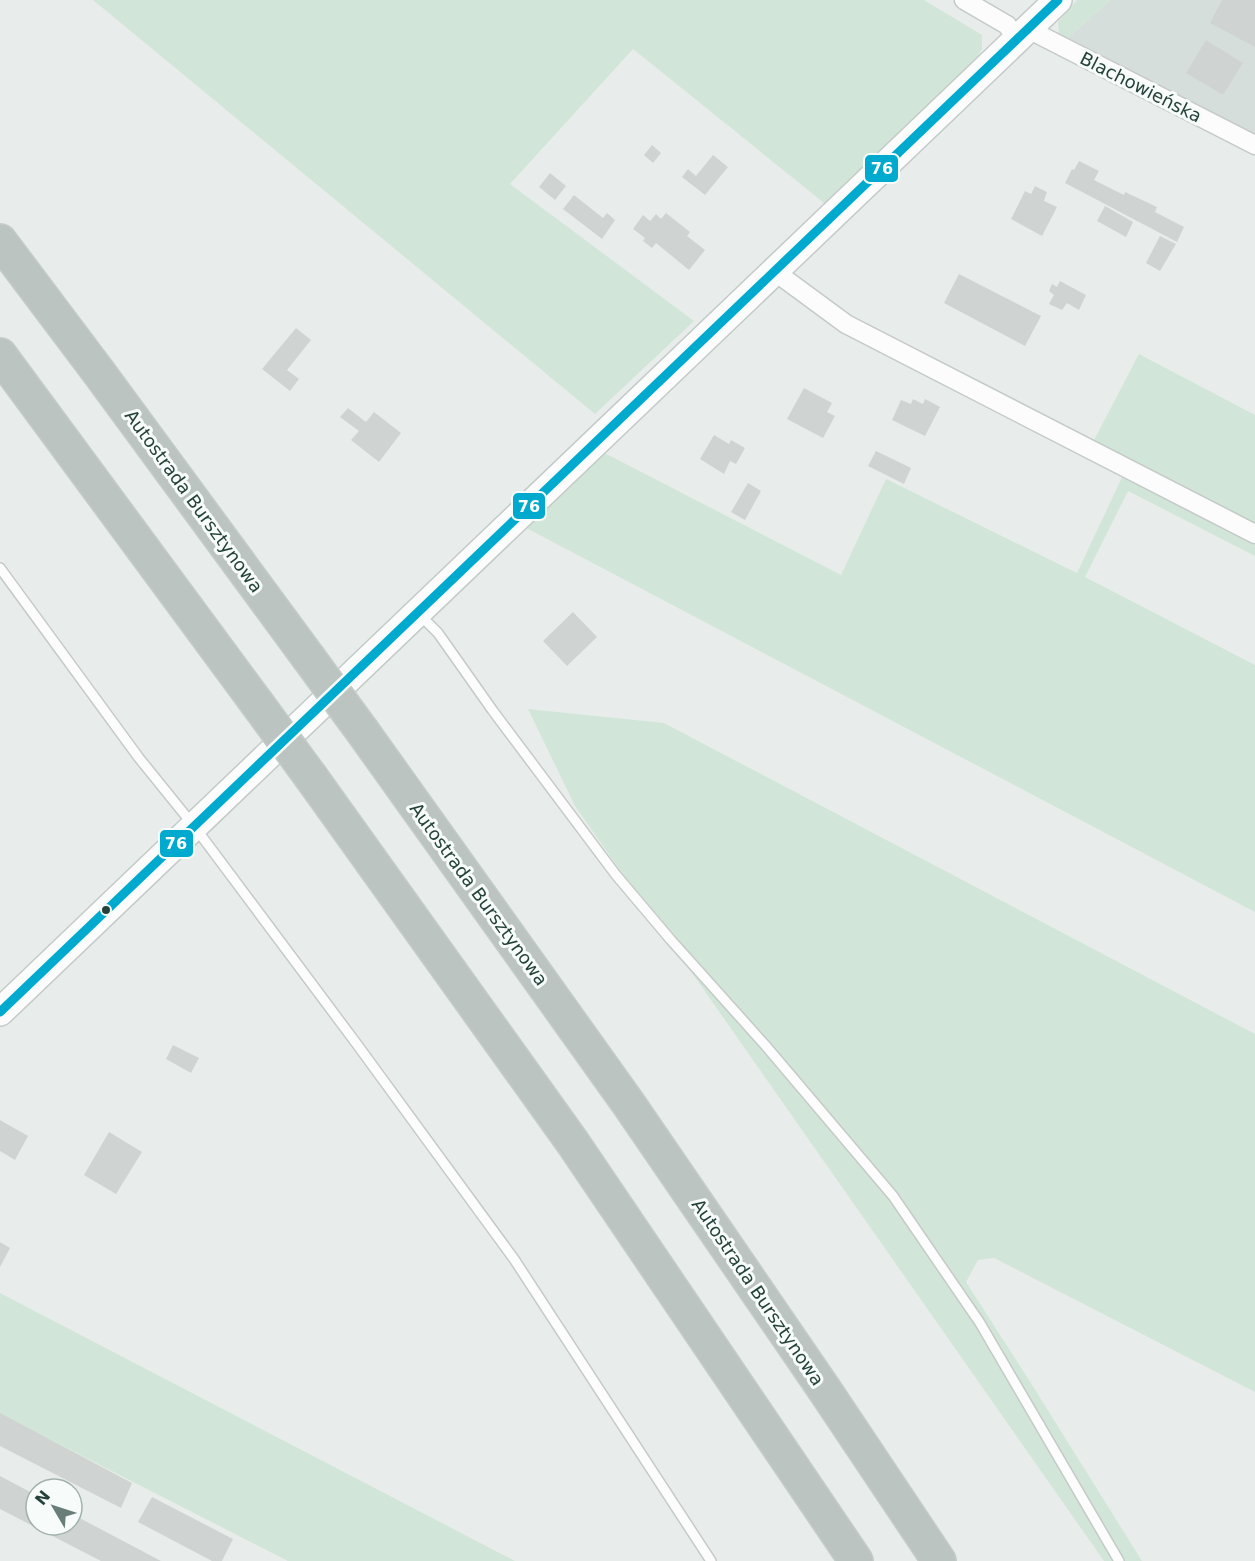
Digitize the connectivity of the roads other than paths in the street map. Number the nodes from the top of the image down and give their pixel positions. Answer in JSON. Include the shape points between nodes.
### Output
{"nodes":[{"id":1,"x":964,"y":0,"type":"edge"},
{"id":2,"x":1058,"y":0,"type":"edge"},
{"id":3,"x":1022,"y":34,"type":"junction"},
{"id":4,"x":1255,"y":145,"type":"edge"},
{"id":5,"x":0,"y":241,"type":"edge"},
{"id":6,"x":774,"y":271,"type":"junction"},
{"id":7,"x":0,"y":355,"type":"edge"},
{"id":8,"x":1255,"y":534,"type":"edge"},
{"id":9,"x":0,"y":568,"type":"edge"},
{"id":10,"x":417,"y":613,"type":"junction"},
{"id":11,"x":194,"y":826,"type":"junction"},
{"id":12,"x":3,"y":1004,"type":"edge"},
{"id":13,"x":711,"y":1561,"type":"edge"},
{"id":14,"x":856,"y":1561,"type":"edge"},
{"id":15,"x":939,"y":1561,"type":"edge"},
{"id":16,"x":1119,"y":1561,"type":"edge"}],
"edges":[{"from":1,"to":3,"type":"street","name":"Blachowieńska"},
{"from":2,"to":3,"type":"main road"},
{"from":3,"to":4,"type":"street","name":"Blachowieńska"},
{"from":3,"to":6,"type":"main road"},
{"from":5,"to":15,"type":"highway","name":"Autostrada Bursztynowa","bridge":true,"via":[[363,732],[628,1103]]},
{"from":6,"to":8,"type":"street","via":[[846,324]]},
{"from":6,"to":10,"type":"main road"},
{"from":7,"to":14,"type":"highway","bridge":true,"via":[[311,777],[573,1143]]},
{"from":9,"to":11,"type":"lane","via":[[139,758]]},
{"from":10,"to":11,"type":"main road"},
{"from":10,"to":16,"type":"lane","via":[[438,633],[616,875],[893,1196],[980,1323]]},
{"from":11,"to":12,"type":"main road"},
{"from":11,"to":13,"type":"lane","via":[[514,1259]]}]}
